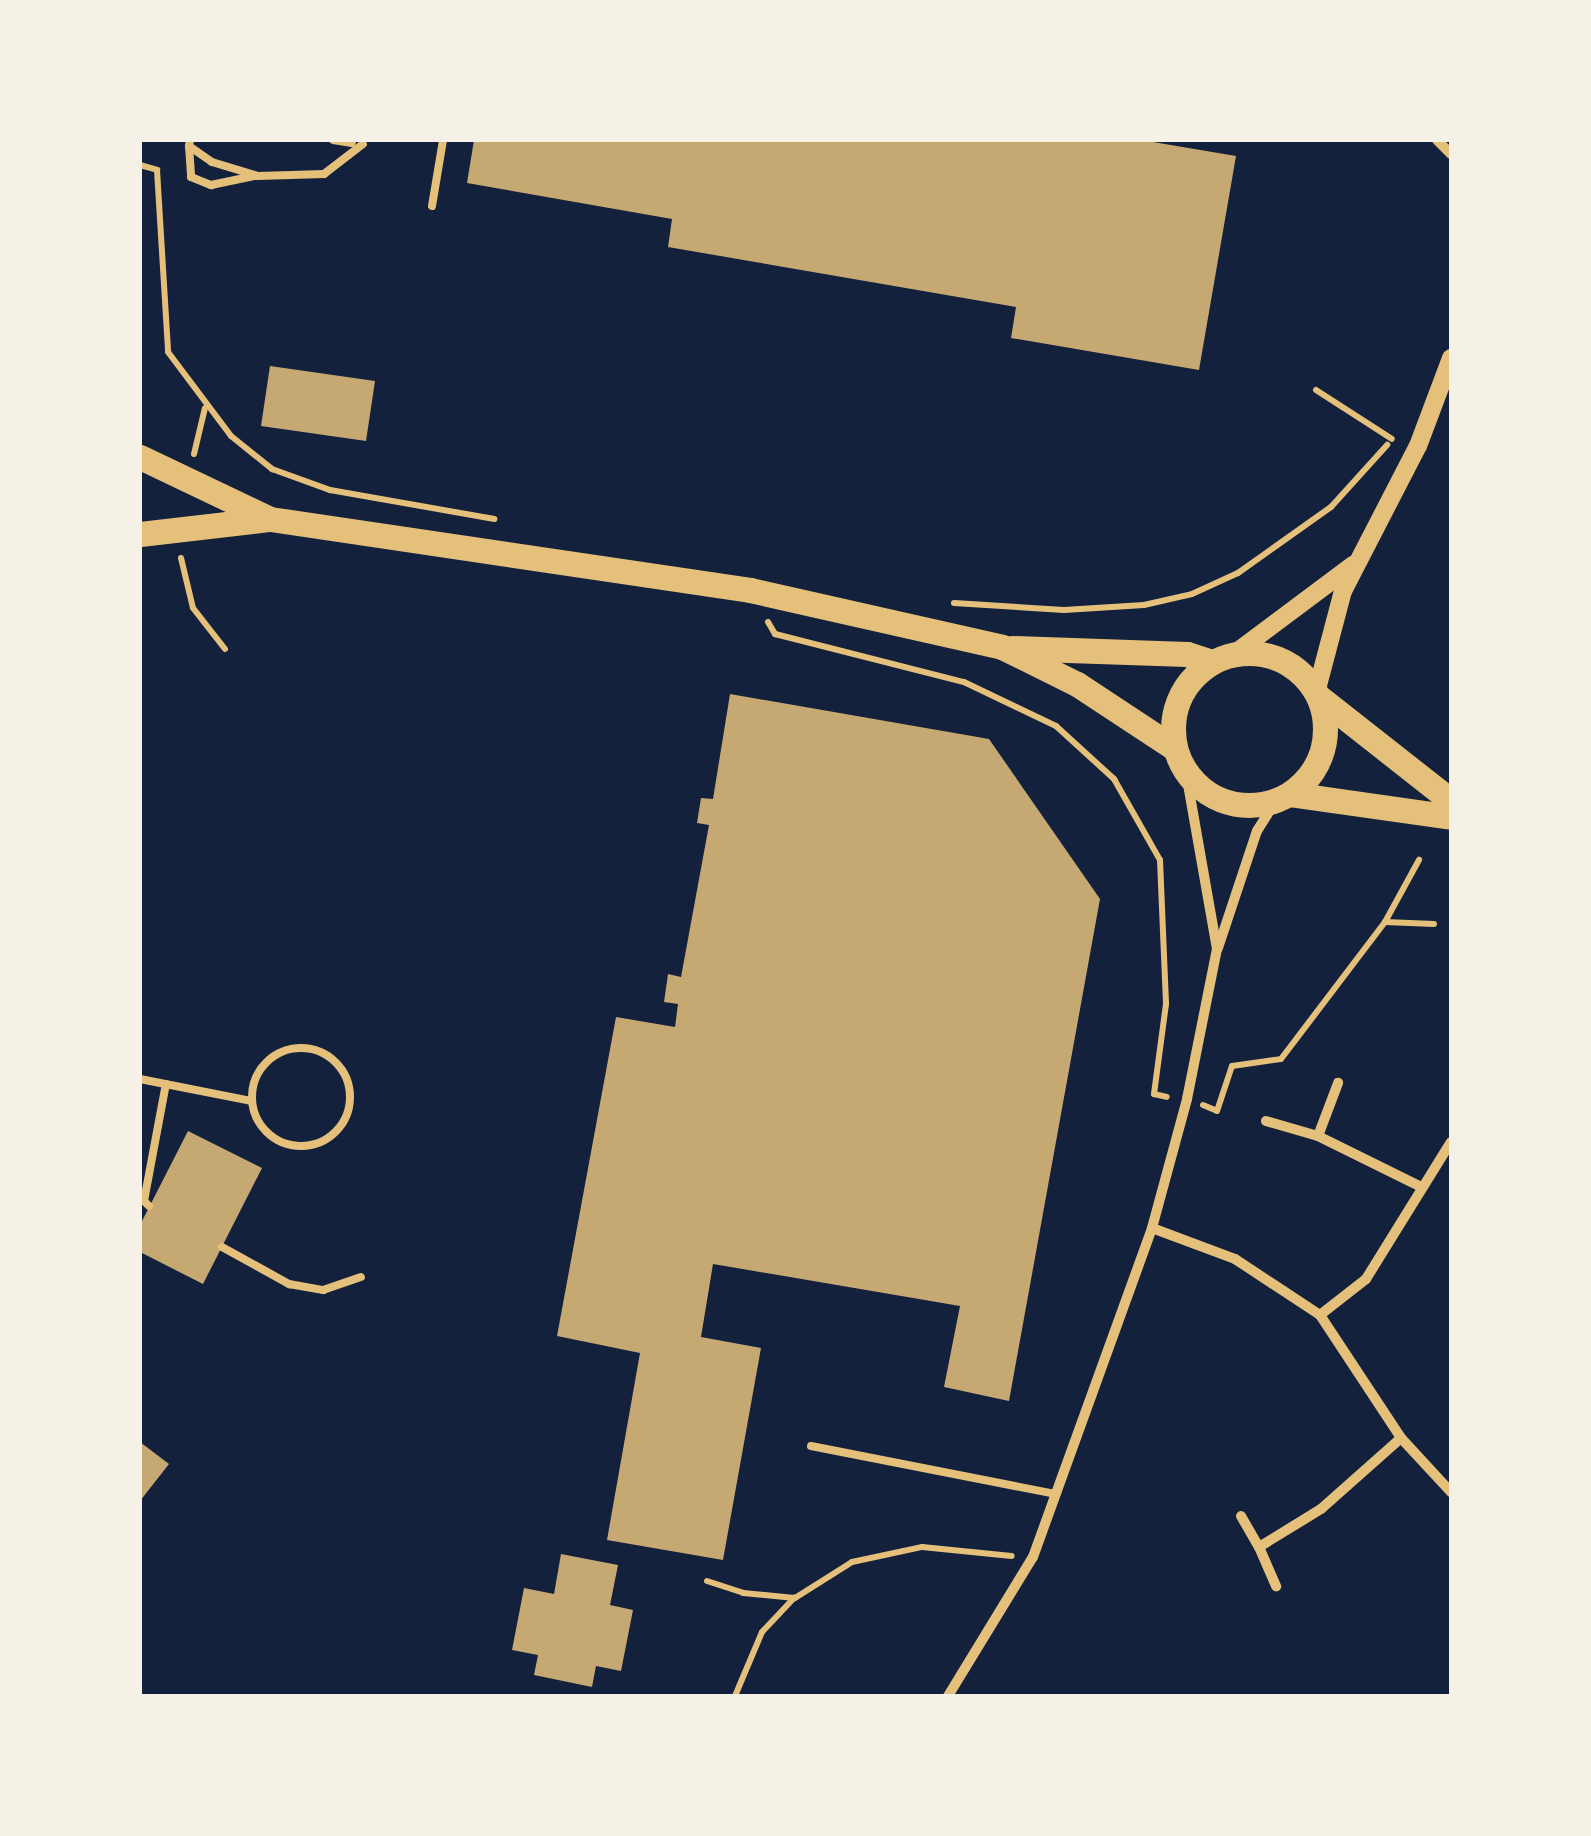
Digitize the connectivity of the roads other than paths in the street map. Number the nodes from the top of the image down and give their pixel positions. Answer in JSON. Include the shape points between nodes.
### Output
{"nodes":[{"id":1,"x":333,"y":140,"type":"edge"},
{"id":2,"x":443,"y":140,"type":"edge"},
{"id":3,"x":1437,"y":140,"type":"edge"},
{"id":4,"x":352,"y":142,"type":"edge"},
{"id":5,"x":189,"y":143,"type":"edge"},
{"id":6,"x":363,"y":144,"type":"dead end"},
{"id":7,"x":1451,"y":154,"type":"edge"},
{"id":8,"x":258,"y":176,"type":"junction"},
{"id":9,"x":432,"y":206,"type":"dead end"},
{"id":10,"x":1451,"y":358,"type":"edge"},
{"id":11,"x":140,"y":458,"type":"edge"},
{"id":12,"x":270,"y":519,"type":"junction"},
{"id":13,"x":140,"y":534,"type":"edge"},
{"id":14,"x":1354,"y":565,"type":"junction"},
{"id":15,"x":1002,"y":647,"type":"junction"},
{"id":16,"x":1223,"y":658,"type":"junction"},
{"id":17,"x":1317,"y":695,"type":"junction"},
{"id":18,"x":1174,"y":748,"type":"junction"},
{"id":19,"x":1186,"y":773,"type":"junction"},
{"id":20,"x":1283,"y":797,"type":"junction"},
{"id":21,"x":1451,"y":801,"type":"edge"},
{"id":22,"x":1451,"y":818,"type":"edge"},
{"id":23,"x":1218,"y":949,"type":"junction"},
{"id":24,"x":140,"y":1079,"type":"edge"},
{"id":25,"x":1338,"y":1083,"type":"dead end"},
{"id":26,"x":166,"y":1084,"type":"junction"},
{"id":27,"x":251,"y":1101,"type":"junction"},
{"id":28,"x":1266,"y":1122,"type":"dead end"},
{"id":29,"x":1318,"y":1136,"type":"junction"},
{"id":30,"x":1451,"y":1142,"type":"edge"},
{"id":31,"x":1419,"y":1186,"type":"junction"},
{"id":32,"x":150,"y":1206,"type":"dead end"},
{"id":33,"x":1152,"y":1228,"type":"junction"},
{"id":34,"x":222,"y":1247,"type":"dead end"},
{"id":35,"x":361,"y":1277,"type":"dead end"},
{"id":36,"x":1320,"y":1316,"type":"junction"},
{"id":37,"x":1400,"y":1438,"type":"junction"},
{"id":38,"x":811,"y":1446,"type":"dead end"},
{"id":39,"x":1451,"y":1492,"type":"edge"},
{"id":40,"x":1056,"y":1494,"type":"junction"},
{"id":41,"x":1241,"y":1516,"type":"dead end"},
{"id":42,"x":1259,"y":1547,"type":"junction"},
{"id":43,"x":1276,"y":1586,"type":"dead end"},
{"id":44,"x":948,"y":1696,"type":"edge"}],
"edges":[{"from":1,"to":4,"type":"lane"},
{"from":2,"to":9,"type":"lane"},
{"from":3,"to":7,"type":"street"},
{"from":5,"to":8,"type":"lane","via":[[212,162]]},
{"from":5,"to":8,"type":"lane","via":[[192,178],[211,184]]},
{"from":6,"to":8,"type":"lane","via":[[324,174]]},
{"from":10,"to":14,"type":"street","via":[[1418,446]]},
{"from":11,"to":12,"type":"main road"},
{"from":12,"to":13,"type":"main road"},
{"from":12,"to":15,"type":"main road","via":[[750,590]]},
{"from":14,"to":16,"type":"street"},
{"from":14,"to":17,"type":"street"},
{"from":15,"to":16,"type":"main road"},
{"from":15,"to":18,"type":"main road","via":[[1077,684]]},
{"from":16,"to":17,"type":"main road","via":[[1282,660]]},
{"from":16,"to":18,"type":"main road","via":[[1178,699]]},
{"from":17,"to":20,"type":"main road","via":[[1322,751],[1310,776]]},
{"from":17,"to":21,"type":"main road"},
{"from":18,"to":19,"type":"main road"},
{"from":19,"to":20,"type":"main road","via":[[1208,794],[1237,805]]},
{"from":19,"to":23,"type":"street","via":[[1189,820]]},
{"from":20,"to":22,"type":"main road"},
{"from":20,"to":23,"type":"street","via":[[1257,831]]},
{"from":23,"to":33,"type":"street"},
{"from":24,"to":26,"type":"lane"},
{"from":25,"to":29,"type":"street"},
{"from":26,"to":27,"type":"lane"},
{"from":26,"to":32,"type":"lane","via":[[144,1202]]},
{"from":27,"to":27,"type":"lane","via":[[263,1065],[297,1048],[333,1060],[350,1093],[338,1130],[304,1147],[268,1135]]},
{"from":28,"to":29,"type":"street"},
{"from":29,"to":31,"type":"street"},
{"from":30,"to":31,"type":"street"},
{"from":31,"to":36,"type":"street","via":[[1366,1280]]},
{"from":33,"to":36,"type":"street","via":[[1235,1259]]},
{"from":33,"to":40,"type":"street"},
{"from":34,"to":35,"type":"lane","via":[[289,1284],[324,1290]]},
{"from":36,"to":37,"type":"street"},
{"from":37,"to":39,"type":"street"},
{"from":37,"to":42,"type":"street","via":[[1321,1509]]},
{"from":38,"to":40,"type":"lane"},
{"from":40,"to":44,"type":"street","via":[[1034,1558]]},
{"from":41,"to":42,"type":"street"},
{"from":42,"to":43,"type":"street"}]}
